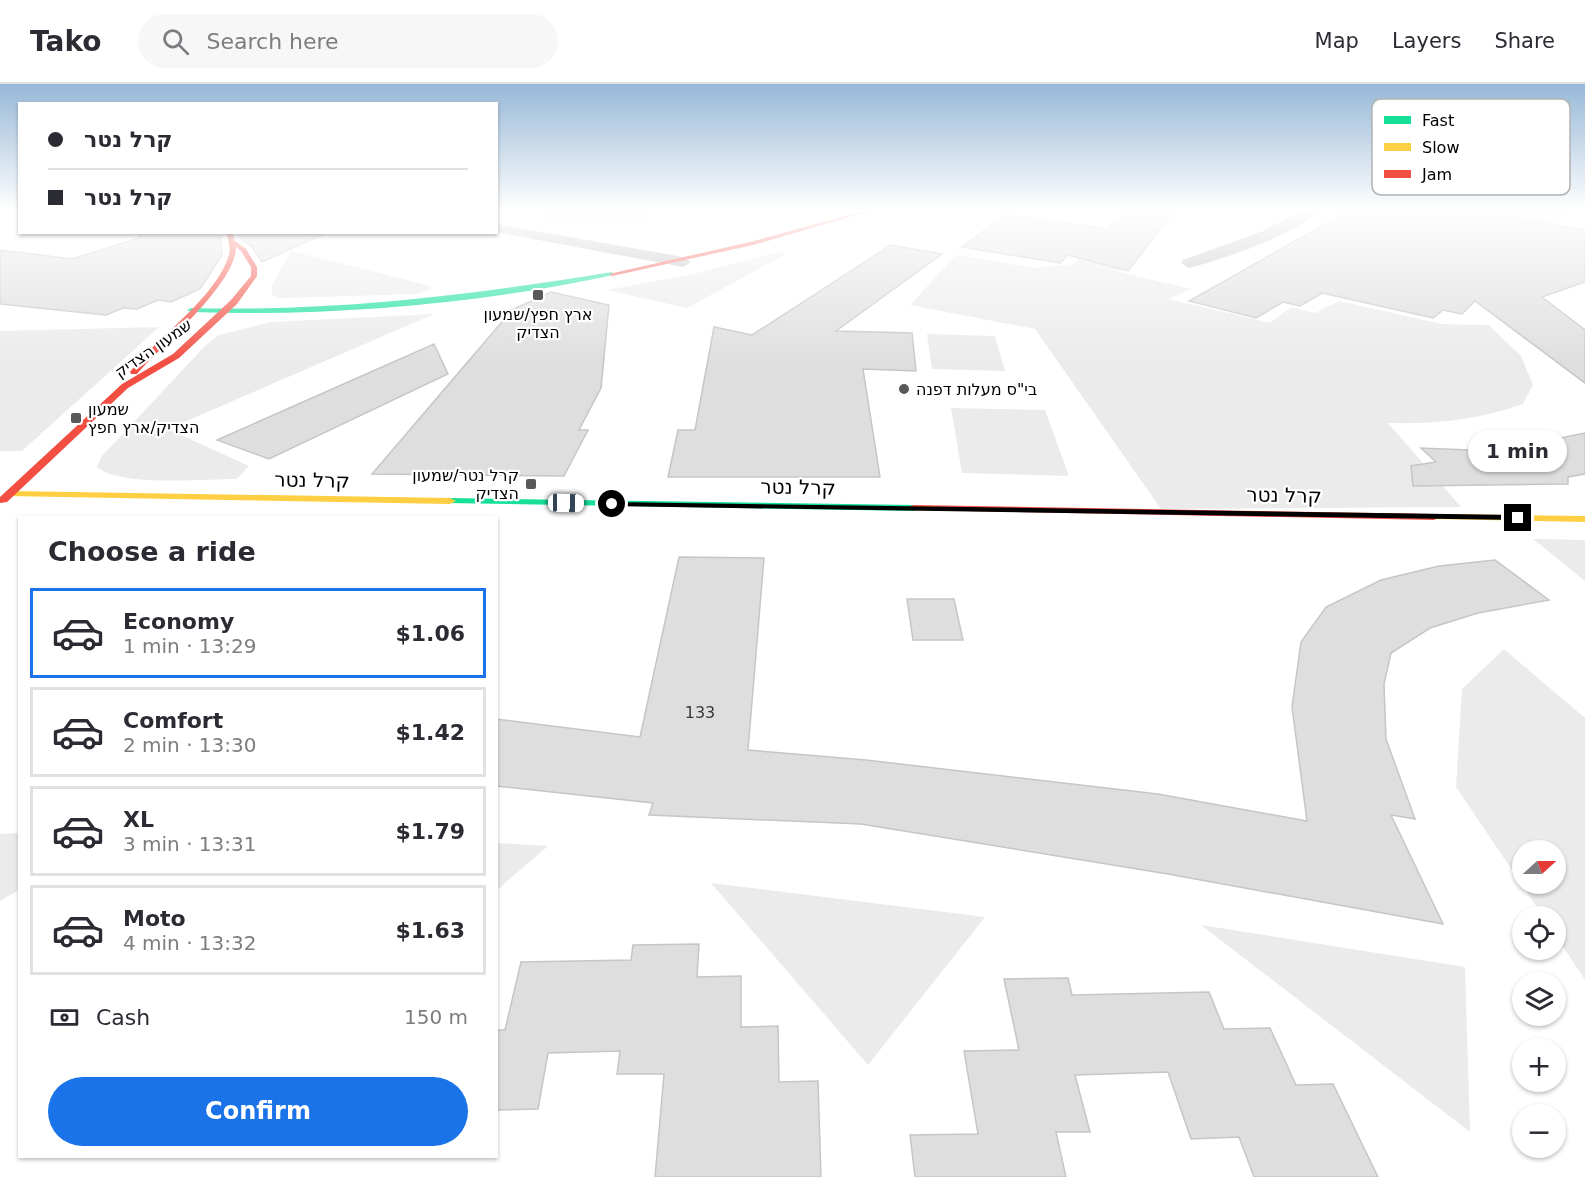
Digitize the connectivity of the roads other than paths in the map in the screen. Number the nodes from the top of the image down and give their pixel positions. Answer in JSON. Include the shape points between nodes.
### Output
{"nodes":[{"id":1,"x":229,"y":261,"type":"edge"},
{"id":2,"x":250,"y":261,"type":"edge"},
{"id":3,"x":678,"y":261,"type":"edge"},
{"id":4,"x":687,"y":261,"type":"edge"},
{"id":5,"x":1195,"y":261,"type":"edge"},
{"id":6,"x":683,"y":262,"type":"junction"},
{"id":7,"x":1189,"y":263,"type":"dead end"},
{"id":8,"x":230,"y":308,"type":"junction"},
{"id":9,"x":191,"y":310,"type":"junction"},
{"id":10,"x":125,"y":386,"type":"junction"},
{"id":11,"x":5,"y":498,"type":"edge"},
{"id":12,"x":1585,"y":519,"type":"edge"}],
"edges":[{"from":1,"to":9,"type":"street","name":"שמעון הצדיק"},
{"from":2,"to":8,"type":"street","name":"שמעון הצדיק","via":[[254,276]]},
{"from":3,"to":6,"type":"street"},
{"from":4,"to":6,"type":"street"},
{"from":5,"to":7,"type":"street"},
{"from":6,"to":8,"type":"street","via":[[460,297]]},
{"from":8,"to":9,"type":"street"},
{"from":8,"to":10,"type":"street","name":"שמעון הצדיק","via":[[176,356]]},
{"from":9,"to":10,"type":"street","name":"שמעון הצדיק","via":[[153,347]]},
{"from":10,"to":11,"type":"street","name":"שמעון הצדיק"},
{"from":11,"to":12,"type":"street","name":"קרל נטר"}]}
